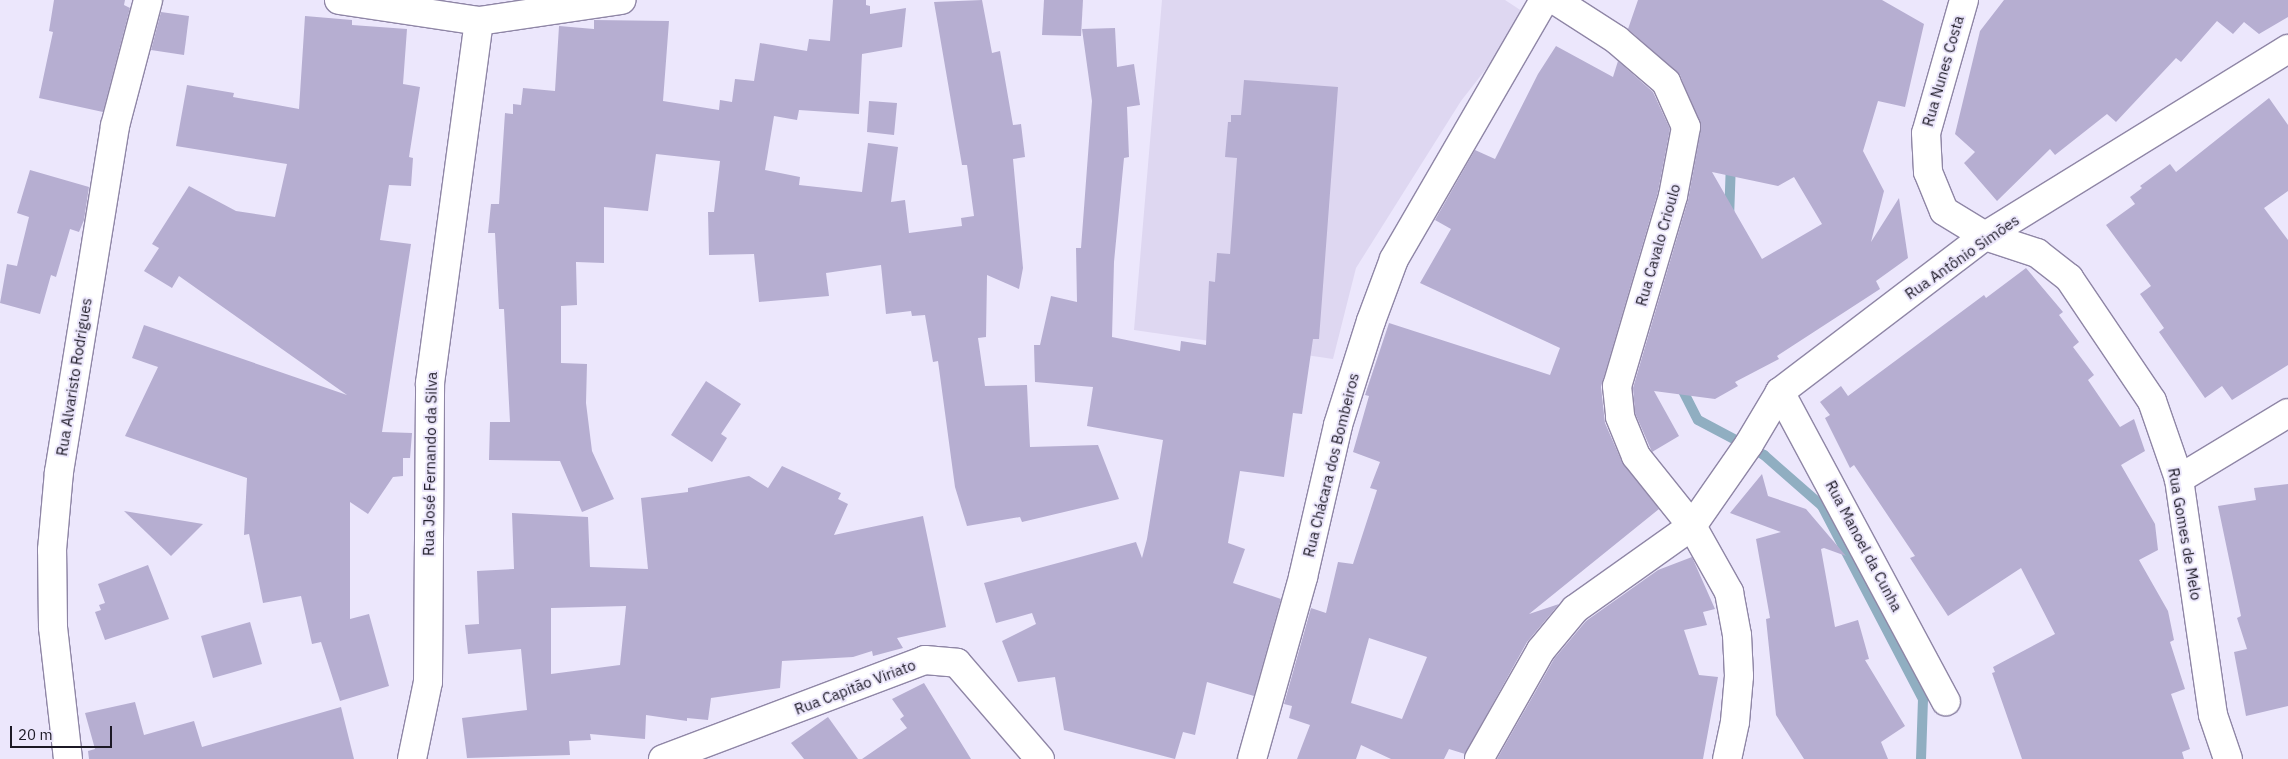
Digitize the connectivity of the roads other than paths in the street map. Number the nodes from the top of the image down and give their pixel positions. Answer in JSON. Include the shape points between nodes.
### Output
{"nodes":[{"id":1,"x":148,"y":0,"type":"edge"},
{"id":2,"x":339,"y":0,"type":"edge"},
{"id":3,"x":621,"y":0,"type":"edge"},
{"id":4,"x":1544,"y":0,"type":"edge"},
{"id":5,"x":1555,"y":0,"type":"edge"},
{"id":6,"x":1964,"y":0,"type":"edge"},
{"id":7,"x":479,"y":21,"type":"junction"},
{"id":8,"x":2288,"y":49,"type":"edge"},
{"id":9,"x":1985,"y":236,"type":"junction"},
{"id":10,"x":1780,"y":392,"type":"junction"},
{"id":11,"x":2288,"y":413,"type":"edge"},
{"id":12,"x":2179,"y":479,"type":"junction"},
{"id":13,"x":1692,"y":526,"type":"junction"},
{"id":14,"x":1946,"y":701,"type":"dead end"},
{"id":15,"x":68,"y":759,"type":"edge"},
{"id":16,"x":412,"y":759,"type":"edge"},
{"id":17,"x":664,"y":759,"type":"edge"},
{"id":18,"x":1040,"y":759,"type":"edge"},
{"id":19,"x":1252,"y":759,"type":"edge"},
{"id":20,"x":1479,"y":759,"type":"edge"},
{"id":21,"x":1727,"y":759,"type":"edge"},
{"id":22,"x":2228,"y":759,"type":"edge"}],
"edges":[{"from":1,"to":15,"type":"street","name":"Rua Alvaristo Rodrigues","via":[[116,126],[59,472],[52,550],[53,627]]},
{"from":2,"to":7,"type":"street"},
{"from":3,"to":7,"type":"street"},
{"from":4,"to":19,"type":"street","name":"Rua Chácara dos Bombeiros","via":[[1394,260],[1370,320],[1338,425],[1303,577]]},
{"from":5,"to":13,"type":"street","name":"Rua Cavalo Crioulo","via":[[1618,40],[1666,82],[1686,127],[1673,196],[1617,386],[1620,417],[1636,456]]},
{"from":6,"to":9,"type":"street","name":"Rua Nunes Costa","via":[[1926,133],[1928,172],[1944,211]]},
{"from":7,"to":16,"type":"street","name":"Rua José Fernando da Silva","via":[[430,383],[428,682]]},
{"from":8,"to":9,"type":"street","name":"Rua Antônio Simões"},
{"from":9,"to":10,"type":"street","name":"Rua Antônio Simões"},
{"from":9,"to":12,"type":"street","name":"Rua Gomes de Melo","via":[[2037,252],[2069,278],[2152,401]]},
{"from":10,"to":13,"type":"street","name":"Rua Antônio Simões","via":[[1749,444]]},
{"from":10,"to":14,"type":"street","name":"Rua Manoel da Cunha"},
{"from":11,"to":12,"type":"street"},
{"from":12,"to":22,"type":"street","name":"Rua Gomes de Melo","via":[[2213,715]]},
{"from":13,"to":20,"type":"street","name":"Rua Antônio Simões","via":[[1575,609],[1541,650]]},
{"from":13,"to":21,"type":"street","name":"Rua Cavalo Crioulo","via":[[1729,592],[1738,635],[1735,722]]},
{"from":17,"to":18,"type":"street","name":"Rua Capitão Viriato","via":[[925,660],[957,663]]}]}
